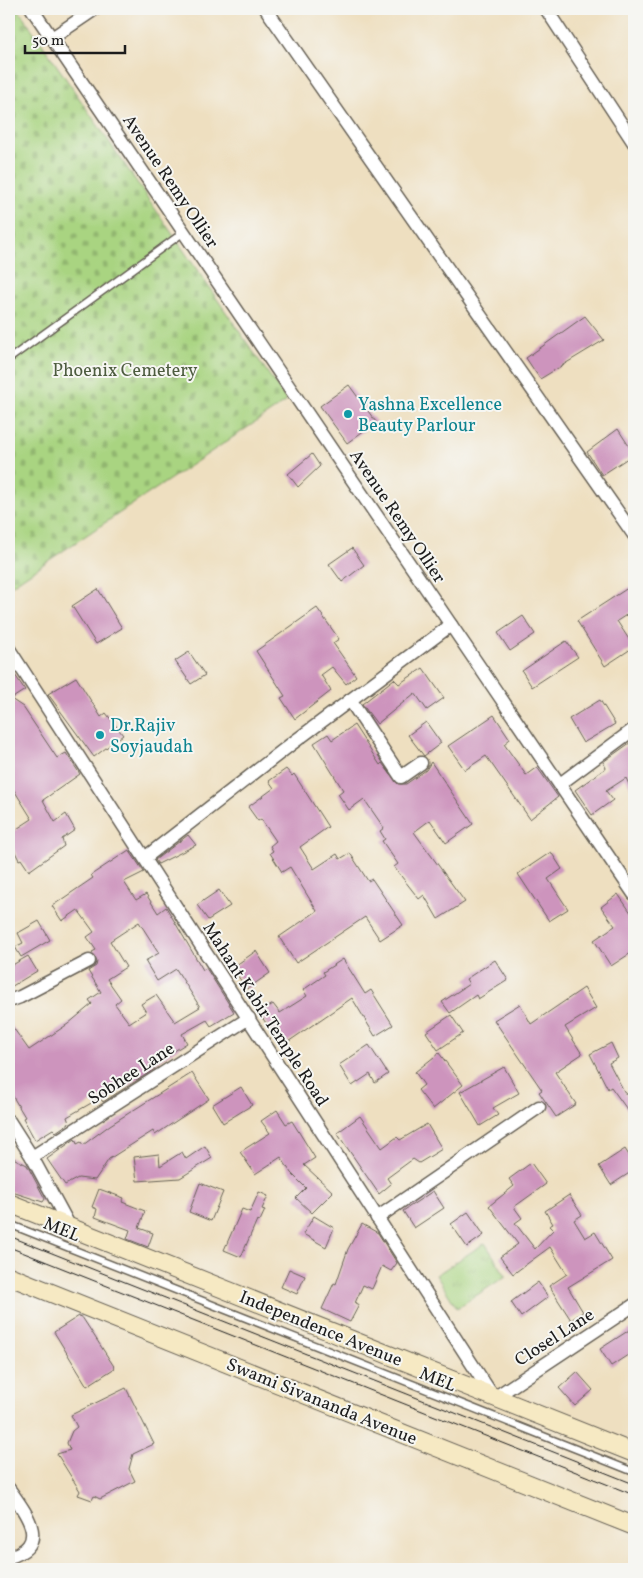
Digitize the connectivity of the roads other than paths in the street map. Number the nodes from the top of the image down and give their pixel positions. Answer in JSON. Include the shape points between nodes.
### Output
{"nodes":[{"id":1,"x":32,"y":9,"type":"edge"},
{"id":2,"x":95,"y":9,"type":"edge"},
{"id":3,"x":266,"y":9,"type":"edge"},
{"id":4,"x":546,"y":9,"type":"edge"},
{"id":5,"x":52,"y":38,"type":"junction"},
{"id":6,"x":634,"y":143,"type":"edge"},
{"id":7,"x":185,"y":232,"type":"junction"},
{"id":8,"x":9,"y":358,"type":"edge"},
{"id":9,"x":634,"y":534,"type":"edge"},
{"id":10,"x":451,"y":625,"type":"junction"},
{"id":11,"x":9,"y":649,"type":"edge"},
{"id":12,"x":350,"y":700,"type":"junction"},
{"id":13,"x":634,"y":729,"type":"edge"},
{"id":14,"x":421,"y":763,"type":"dead end"},
{"id":15,"x":560,"y":784,"type":"junction"},
{"id":16,"x":146,"y":857,"type":"junction"},
{"id":17,"x":634,"y":894,"type":"edge"},
{"id":18,"x":89,"y":961,"type":"dead end"},
{"id":19,"x":9,"y":1001,"type":"edge"},
{"id":20,"x":249,"y":1018,"type":"junction"},
{"id":21,"x":539,"y":1107,"type":"dead end"},
{"id":22,"x":9,"y":1121,"type":"edge"},
{"id":23,"x":32,"y":1157,"type":"junction"},
{"id":24,"x":9,"y":1203,"type":"edge"},
{"id":25,"x":377,"y":1218,"type":"junction"},
{"id":26,"x":9,"y":1224,"type":"edge"},
{"id":27,"x":70,"y":1227,"type":"junction"},
{"id":28,"x":9,"y":1276,"type":"edge"},
{"id":29,"x":634,"y":1305,"type":"edge"},
{"id":30,"x":494,"y":1398,"type":"junction"},
{"id":31,"x":634,"y":1453,"type":"edge"},
{"id":32,"x":634,"y":1472,"type":"edge"},
{"id":33,"x":9,"y":1489,"type":"edge"},
{"id":34,"x":634,"y":1526,"type":"edge"},
{"id":35,"x":9,"y":1557,"type":"edge"}],
"edges":[{"from":1,"to":5,"type":"street","name":"Avenue Remy Ollier"},
{"from":2,"to":5,"type":"street"},
{"from":3,"to":9,"type":"street"},
{"from":4,"to":6,"type":"street"},
{"from":5,"to":7,"type":"street","name":"Avenue Remy Ollier"},
{"from":7,"to":8,"type":"lane"},
{"from":7,"to":10,"type":"street","name":"Avenue Remy Ollier"},
{"from":10,"to":12,"type":"street"},
{"from":10,"to":15,"type":"street","name":"Avenue Remy Ollier"},
{"from":11,"to":16,"type":"street","name":"Mahant Kabir Temple Road"},
{"from":12,"to":14,"type":"street","via":[[401,777]]},
{"from":12,"to":16,"type":"street"},
{"from":13,"to":15,"type":"street"},
{"from":15,"to":17,"type":"street","name":"Avenue Remy Ollier"},
{"from":16,"to":20,"type":"street","name":"Mahant Kabir Temple Road"},
{"from":18,"to":19,"type":"street"},
{"from":20,"to":23,"type":"street","name":"Sobhee Lane"},
{"from":20,"to":25,"type":"street","name":"Mahant Kabir Temple Road"},
{"from":21,"to":25,"type":"street"},
{"from":22,"to":23,"type":"street"},
{"from":23,"to":27,"type":"street"},
{"from":24,"to":27,"type":"street","name":"Independence Avenue"},
{"from":25,"to":30,"type":"street","name":"Mahant Kabir Temple Road"},
{"from":26,"to":32,"type":"lane","name":"MEL"},
{"from":27,"to":30,"type":"street","name":"Independence Avenue"},
{"from":28,"to":34,"type":"street","name":"Swami Sivananda Avenue"},
{"from":29,"to":30,"type":"street","name":"Closel Lane"},
{"from":30,"to":31,"type":"street","name":"Independence Avenue"},
{"from":33,"to":35,"type":"street","via":[[30,1518],[33,1536],[27,1548]]}]}
